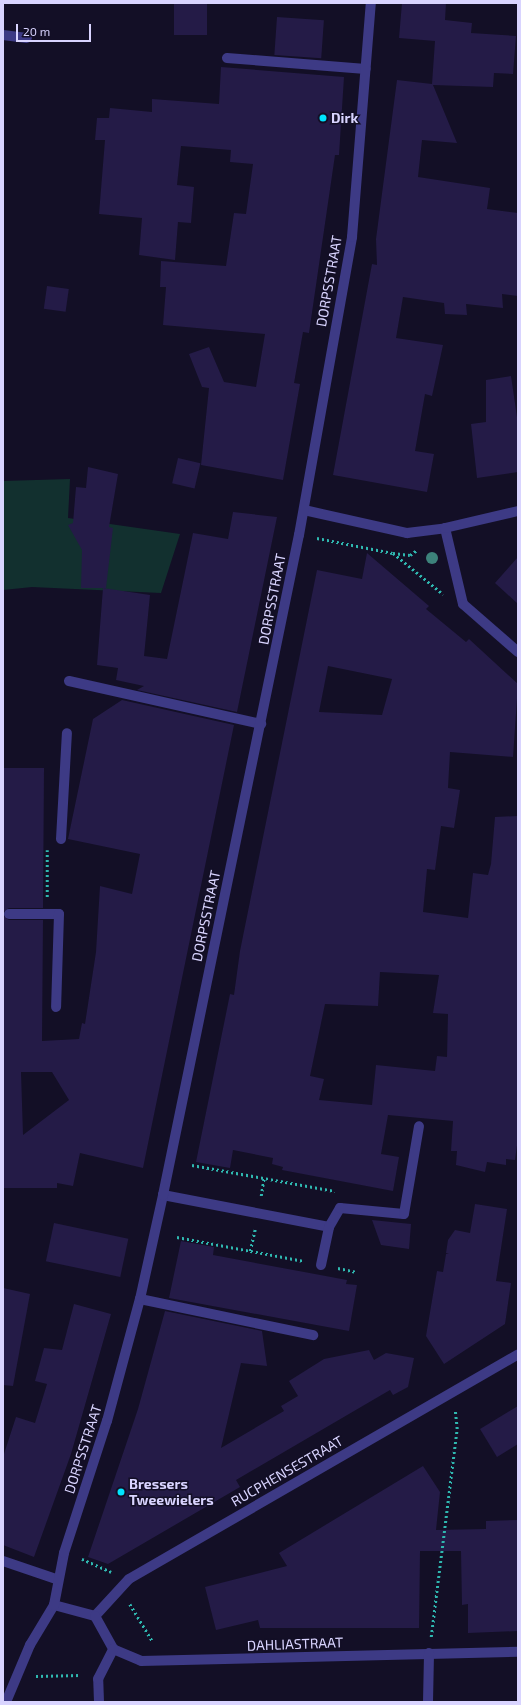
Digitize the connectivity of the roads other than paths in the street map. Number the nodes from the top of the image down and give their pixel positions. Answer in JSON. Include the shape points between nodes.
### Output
{"nodes":[{"id":1,"x":371,"y":3,"type":"edge"},
{"id":2,"x":3,"y":35,"type":"edge"},
{"id":3,"x":27,"y":38,"type":"dead end"},
{"id":4,"x":227,"y":58,"type":"dead end"},
{"id":5,"x":366,"y":69,"type":"junction"},
{"id":6,"x":304,"y":510,"type":"junction"},
{"id":7,"x":518,"y":511,"type":"edge"},
{"id":8,"x":445,"y":528,"type":"junction"},
{"id":9,"x":518,"y":652,"type":"edge"},
{"id":10,"x":69,"y":681,"type":"dead end"},
{"id":11,"x":261,"y":724,"type":"junction"},
{"id":12,"x":67,"y":733,"type":"dead end"},
{"id":13,"x":61,"y":840,"type":"dead end"},
{"id":14,"x":9,"y":914,"type":"dead end"},
{"id":15,"x":56,"y":1007,"type":"dead end"},
{"id":16,"x":419,"y":1126,"type":"dead end"},
{"id":17,"x":162,"y":1195,"type":"junction"},
{"id":18,"x":329,"y":1227,"type":"junction"},
{"id":19,"x":321,"y":1265,"type":"road end"},
{"id":20,"x":140,"y":1299,"type":"junction"},
{"id":21,"x":313,"y":1335,"type":"dead end"},
{"id":22,"x":518,"y":1354,"type":"edge"},
{"id":23,"x":3,"y":1561,"type":"edge"},
{"id":24,"x":56,"y":1579,"type":"junction"},
{"id":25,"x":54,"y":1605,"type":"junction"},
{"id":26,"x":95,"y":1616,"type":"junction"},
{"id":27,"x":113,"y":1649,"type":"junction"},
{"id":28,"x":518,"y":1652,"type":"edge"},
{"id":29,"x":429,"y":1653,"type":"junction"},
{"id":30,"x":6,"y":1702,"type":"edge"},
{"id":31,"x":99,"y":1702,"type":"edge"},
{"id":32,"x":428,"y":1702,"type":"edge"}],
"edges":[{"from":1,"to":5,"type":"street","name":"DORPSSTRAAT"},
{"from":2,"to":3,"type":"street"},
{"from":4,"to":5,"type":"street"},
{"from":5,"to":6,"type":"street","name":"DORPSSTRAAT","via":[[352,237]]},
{"from":6,"to":8,"type":"street","via":[[407,533]]},
{"from":6,"to":11,"type":"street","name":"DORPSSTRAAT"},
{"from":7,"to":8,"type":"street"},
{"from":8,"to":9,"type":"street","via":[[463,604]]},
{"from":10,"to":11,"type":"street"},
{"from":11,"to":17,"type":"street","name":"DORPSSTRAAT"},
{"from":12,"to":13,"type":"street"},
{"from":14,"to":15,"type":"street","via":[[59,914]]},
{"from":16,"to":18,"type":"street","via":[[404,1214],[340,1208]]},
{"from":17,"to":18,"type":"street"},
{"from":17,"to":20,"type":"street","name":"DORPSSTRAAT"},
{"from":18,"to":19,"type":"street"},
{"from":20,"to":21,"type":"street"},
{"from":20,"to":24,"type":"street","name":"DORPSSTRAAT","via":[[107,1421]]},
{"from":22,"to":26,"type":"street","name":"RUCPHENSESTRAAT","via":[[129,1579]]},
{"from":23,"to":24,"type":"street"},
{"from":24,"to":25,"type":"street","name":"DORPSSTRAAT"},
{"from":25,"to":26,"type":"street"},
{"from":25,"to":30,"type":"street","name":"DORPSSTRAAT"},
{"from":26,"to":27,"type":"street"},
{"from":27,"to":29,"type":"street","name":"DAHLIASTRAAT","via":[[141,1661],[171,1662]]},
{"from":27,"to":31,"type":"street","via":[[101,1674]]},
{"from":28,"to":29,"type":"street","name":"DAHLIASTRAAT"},
{"from":29,"to":32,"type":"street"}]}
